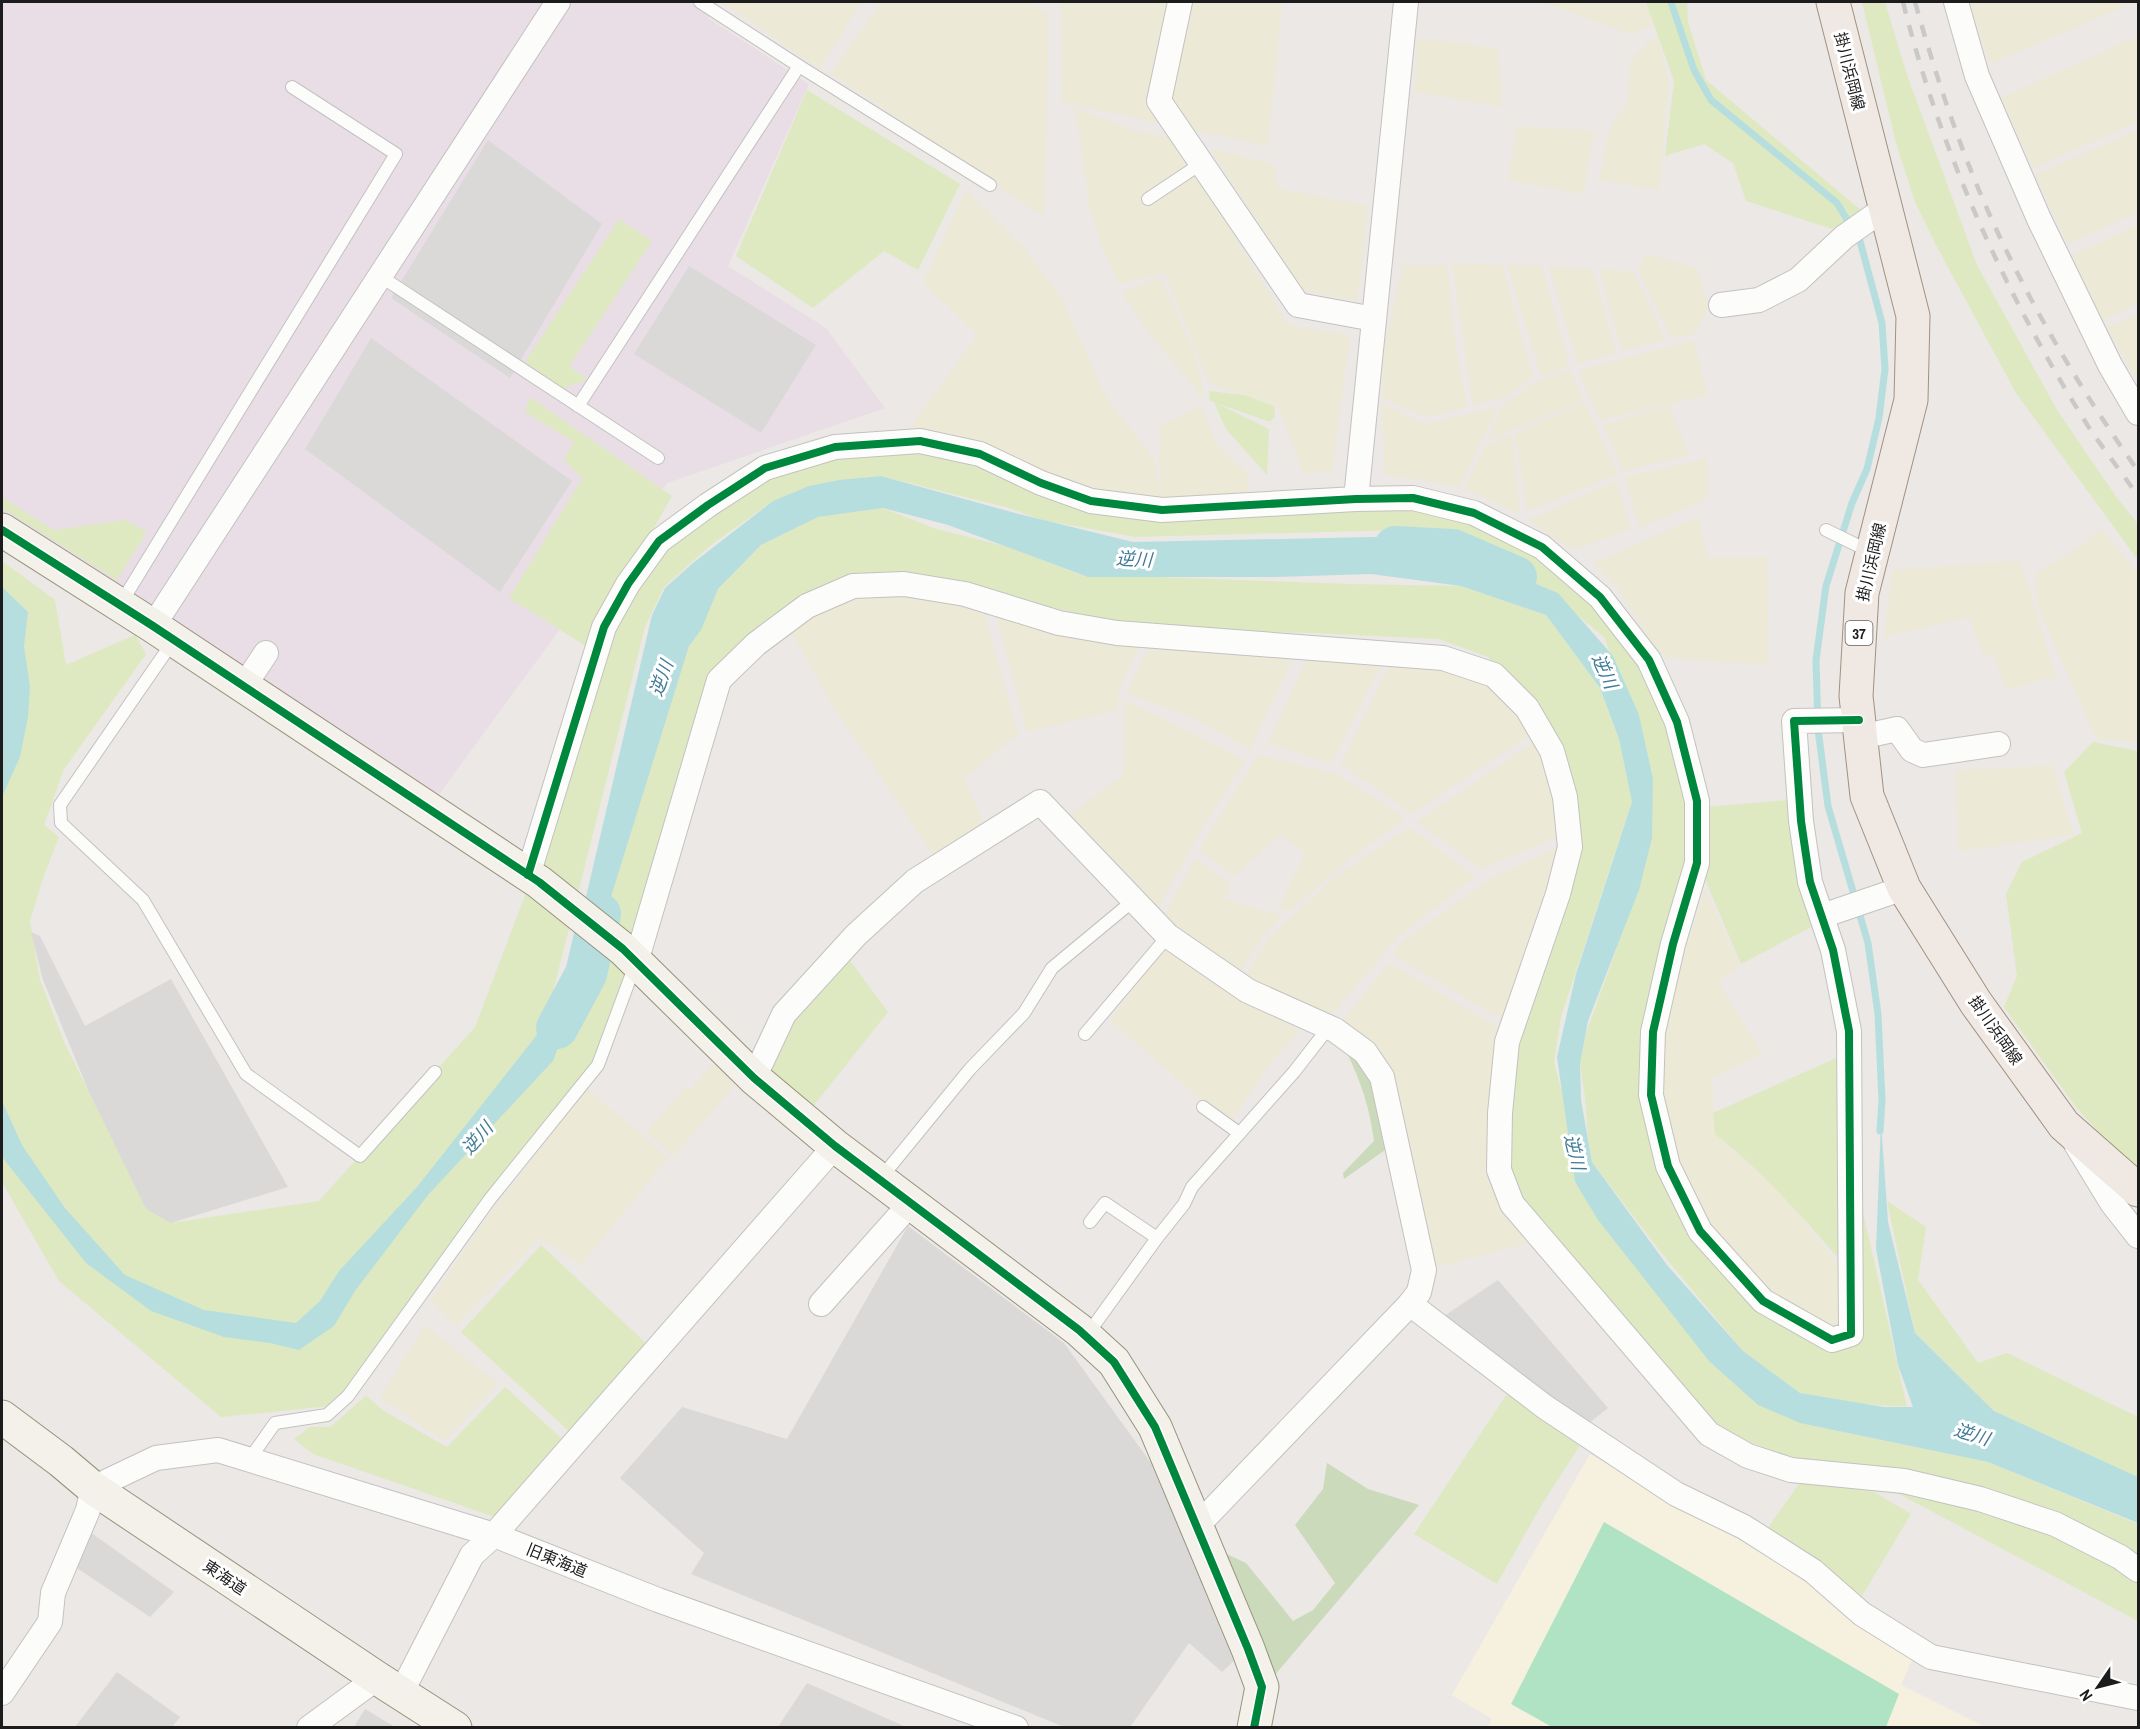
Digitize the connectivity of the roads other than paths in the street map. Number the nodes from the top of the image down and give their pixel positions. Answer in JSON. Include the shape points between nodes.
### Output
{"nodes":[{"id":1,"x":558,"y":2,"type":"edge"},
{"id":2,"x":700,"y":2,"type":"edge"},
{"id":3,"x":1180,"y":2,"type":"edge"},
{"id":4,"x":1406,"y":2,"type":"edge"},
{"id":5,"x":1833,"y":2,"type":"edge"},
{"id":6,"x":1956,"y":2,"type":"edge"},
{"id":7,"x":799,"y":66,"type":"junction"},
{"id":8,"x":292,"y":87,"type":"dead end"},
{"id":9,"x":1202,"y":163,"type":"junction"},
{"id":10,"x":990,"y":185,"type":"dead end"},
{"id":11,"x":1148,"y":199,"type":"dead end"},
{"id":12,"x":1878,"y":213,"type":"junction"},
{"id":13,"x":380,"y":276,"type":"junction"},
{"id":14,"x":1721,"y":305,"type":"dead end"},
{"id":15,"x":1374,"y":319,"type":"junction"},
{"id":16,"x":578,"y":406,"type":"junction"},
{"id":17,"x":2139,"y":413,"type":"edge"},
{"id":18,"x":658,"y":458,"type":"dead end"},
{"id":19,"x":1356,"y":499,"type":"junction"},
{"id":20,"x":2,"y":530,"type":"edge"},
{"id":21,"x":1827,"y":531,"type":"dead end"},
{"id":22,"x":1862,"y":547,"type":"junction"},
{"id":23,"x":120,"y":605,"type":"junction"},
{"id":24,"x":164,"y":633,"type":"junction"},
{"id":25,"x":266,"y":653,"type":"dead end"},
{"id":26,"x":244,"y":687,"type":"junction"},
{"id":27,"x":1851,"y":725,"type":"junction"},
{"id":28,"x":1998,"y":744,"type":"dead end"},
{"id":29,"x":534,"y":879,"type":"junction"},
{"id":30,"x":1890,"y":893,"type":"junction"},
{"id":31,"x":1134,"y":900,"type":"junction"},
{"id":32,"x":1829,"y":913,"type":"junction"},
{"id":33,"x":1168,"y":936,"type":"junction"},
{"id":34,"x":629,"y":955,"type":"junction"},
{"id":35,"x":1329,"y":1027,"type":"junction"},
{"id":36,"x":1085,"y":1034,"type":"dead end"},
{"id":37,"x":435,"y":1072,"type":"dead end"},
{"id":38,"x":754,"y":1078,"type":"junction"},
{"id":39,"x":1203,"y":1107,"type":"dead end"},
{"id":40,"x":2064,"y":1125,"type":"junction"},
{"id":41,"x":1239,"y":1133,"type":"junction"},
{"id":42,"x":835,"y":1146,"type":"junction"},
{"id":43,"x":879,"y":1179,"type":"junction"},
{"id":44,"x":2139,"y":1190,"type":"edge"},
{"id":45,"x":911,"y":1203,"type":"junction"},
{"id":46,"x":1090,"y":1222,"type":"dead end"},
{"id":47,"x":2139,"y":1236,"type":"edge"},
{"id":48,"x":1157,"y":1238,"type":"junction"},
{"id":49,"x":821,"y":1304,"type":"dead end"},
{"id":50,"x":1410,"y":1304,"type":"junction"},
{"id":51,"x":1086,"y":1336,"type":"junction"},
{"id":52,"x":2,"y":1417,"type":"edge"},
{"id":53,"x":249,"y":1460,"type":"junction"},
{"id":54,"x":93,"y":1488,"type":"junction"},
{"id":55,"x":1197,"y":1526,"type":"junction"},
{"id":56,"x":494,"y":1535,"type":"junction"},
{"id":57,"x":2139,"y":1570,"type":"edge"},
{"id":58,"x":389,"y":1686,"type":"junction"},
{"id":59,"x":2,"y":1693,"type":"edge"},
{"id":60,"x":2139,"y":1698,"type":"edge"},
{"id":61,"x":309,"y":1728,"type":"edge"},
{"id":62,"x":455,"y":1728,"type":"edge"},
{"id":63,"x":1016,"y":1728,"type":"edge"},
{"id":64,"x":1254,"y":1728,"type":"edge"}],
"edges":[{"from":1,"to":13,"type":"street"},
{"from":2,"to":7,"type":"lane"},
{"from":3,"to":9,"type":"street","via":[[1159,100]]},
{"from":4,"to":15,"type":"street"},
{"from":5,"to":12,"type":"main road","name":"掛川浜岡線","number":"37"},
{"from":6,"to":17,"type":"street","via":[[1977,75],[2039,219],[2110,365]]},
{"from":7,"to":10,"type":"lane"},
{"from":7,"to":16,"type":"lane"},
{"from":8,"to":23,"type":"lane","via":[[396,154]]},
{"from":9,"to":11,"type":"lane"},
{"from":9,"to":15,"type":"street","via":[[1298,305]]},
{"from":12,"to":14,"type":"street","via":[[1844,237],[1798,280],[1759,300]]},
{"from":12,"to":22,"type":"main road","name":"掛川浜岡線","number":"37","via":[[1913,316],[1911,400]]},
{"from":13,"to":16,"type":"lane"},
{"from":13,"to":24,"type":"street"},
{"from":15,"to":19,"type":"street"},
{"from":16,"to":18,"type":"lane"},
{"from":19,"to":29,"type":"street","via":[[1162,510],[1091,501],[980,454],[920,441],[836,447],[765,468],[708,504],[659,542],[628,584],[604,627]]},
{"from":19,"to":32,"type":"street","via":[[1413,498],[1474,513],[1542,547],[1600,597],[1649,660],[1677,722],[1697,801],[1697,863],[1653,1032],[1651,1095],[1668,1166],[1700,1231],[1763,1301],[1832,1340],[1851,1334],[1849,1031]]},
{"from":20,"to":23,"type":"street"},
{"from":21,"to":22,"type":"lane"},
{"from":22,"to":27,"type":"main road","name":"掛川浜岡線","number":"37","via":[[1856,696]]},
{"from":23,"to":24,"type":"street"},
{"from":24,"to":26,"type":"street"},
{"from":24,"to":37,"type":"lane","via":[[60,805],[61,823],[143,900],[246,1074],[360,1155]]},
{"from":25,"to":26,"type":"street"},
{"from":26,"to":29,"type":"street"},
{"from":27,"to":28,"type":"street","via":[[1897,729],[1912,750],[1923,755]]},
{"from":27,"to":30,"type":"main road","name":"掛川浜岡線","number":"37"},
{"from":27,"to":32,"type":"street","via":[[1794,721],[1810,882]]},
{"from":29,"to":34,"type":"street"},
{"from":30,"to":32,"type":"street"},
{"from":30,"to":40,"type":"main road","name":"掛川浜岡線","number":"37"},
{"from":31,"to":33,"type":"street"},
{"from":31,"to":38,"type":"street","via":[[1040,802],[915,881],[856,935],[784,1014]]},
{"from":31,"to":43,"type":"lane","via":[[1052,968],[1024,1013],[970,1069]]},
{"from":33,"to":35,"type":"street","via":[[1248,991]]},
{"from":33,"to":36,"type":"lane"},
{"from":34,"to":38,"type":"street"},
{"from":34,"to":53,"type":"lane","via":[[598,1065],[490,1199],[348,1396],[327,1415],[275,1424]]},
{"from":34,"to":57,"type":"street","via":[[719,680],[756,644],[807,606],[853,586],[904,584],[965,594],[1059,623],[1117,633],[1443,658],[1494,675],[1527,708],[1552,751],[1565,797],[1570,847],[1558,894],[1507,1042],[1499,1170],[1512,1204],[1709,1434],[1748,1456],[1791,1470],[1904,1481],[1980,1499],[2055,1524]]},
{"from":35,"to":41,"type":"lane"},
{"from":35,"to":50,"type":"street","via":[[1365,1052],[1382,1077],[1424,1270],[1419,1292]]},
{"from":38,"to":42,"type":"street"},
{"from":39,"to":41,"type":"lane"},
{"from":40,"to":44,"type":"main road","name":"掛川浜岡線","number":"37"},
{"from":40,"to":47,"type":"street","via":[[2112,1203]]},
{"from":41,"to":48,"type":"lane","via":[[1192,1187],[1185,1204]]},
{"from":42,"to":43,"type":"street"},
{"from":42,"to":56,"type":"street"},
{"from":43,"to":45,"type":"street"},
{"from":45,"to":49,"type":"street"},
{"from":45,"to":51,"type":"street"},
{"from":46,"to":48,"type":"lane","via":[[1105,1203]]},
{"from":48,"to":51,"type":"lane"},
{"from":50,"to":55,"type":"street"},
{"from":50,"to":60,"type":"street","via":[[1545,1407],[1676,1494],[1744,1527],[1813,1571],[1862,1614],[1931,1657]]},
{"from":51,"to":55,"type":"street","via":[[1114,1362],[1155,1427]]},
{"from":52,"to":54,"type":"street","name":"東海道"},
{"from":53,"to":54,"type":"street","name":"旧東海道","via":[[218,1450],[156,1458]]},
{"from":53,"to":56,"type":"street","name":"旧東海道"},
{"from":54,"to":58,"type":"street","name":"東海道"},
{"from":54,"to":59,"type":"street","via":[[88,1510],[53,1593],[50,1622]]},
{"from":55,"to":64,"type":"street","via":[[1262,1688]]},
{"from":56,"to":58,"type":"street","via":[[472,1555]]},
{"from":56,"to":63,"type":"street","name":"旧東海道","via":[[658,1600]]},
{"from":58,"to":61,"type":"street"},
{"from":58,"to":62,"type":"street","name":"東海道"}]}
